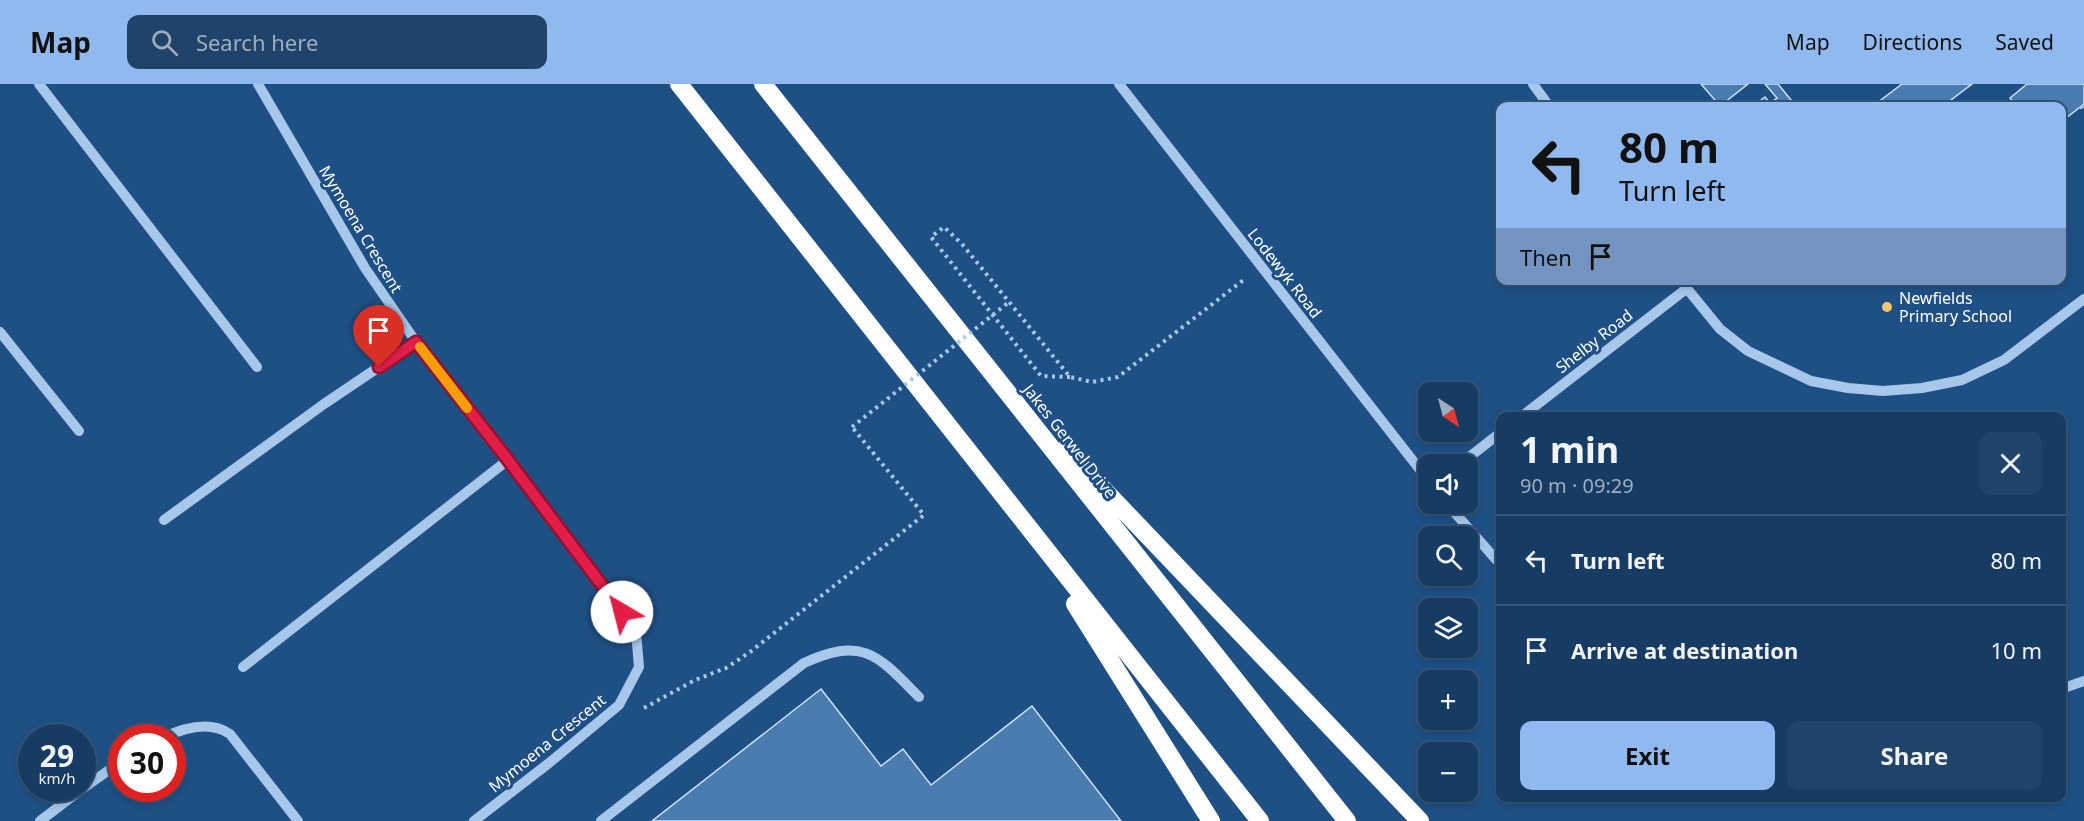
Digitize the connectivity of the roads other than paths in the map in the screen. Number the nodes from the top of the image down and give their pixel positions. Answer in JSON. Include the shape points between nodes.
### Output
{"nodes":[{"id":1,"x":39,"y":84,"type":"edge"},
{"id":2,"x":258,"y":84,"type":"edge"},
{"id":3,"x":679,"y":84,"type":"edge"},
{"id":4,"x":763,"y":84,"type":"edge"},
{"id":5,"x":1119,"y":84,"type":"edge"},
{"id":6,"x":1533,"y":84,"type":"edge"},
{"id":7,"x":1547,"y":102,"type":"edge"},
{"id":8,"x":1683,"y":285,"type":"edge"},
{"id":9,"x":2084,"y":299,"type":"edge"},
{"id":10,"x":0,"y":332,"type":"edge"},
{"id":11,"x":416,"y":342,"type":"junction"},
{"id":12,"x":983,"y":363,"type":"junction"},
{"id":13,"x":258,"y":367,"type":"dead end"},
{"id":14,"x":1527,"y":412,"type":"edge"},
{"id":15,"x":79,"y":431,"type":"dead end"},
{"id":16,"x":1496,"y":436,"type":"edge"},
{"id":17,"x":1473,"y":454,"type":"edge"},
{"id":18,"x":508,"y":460,"type":"junction"},
{"id":19,"x":1418,"y":467,"type":"edge"},
{"id":20,"x":1456,"y":514,"type":"edge"},
{"id":21,"x":164,"y":520,"type":"dead end"},
{"id":22,"x":1026,"y":527,"type":"junction"},
{"id":23,"x":1496,"y":559,"type":"edge"},
{"id":24,"x":243,"y":667,"type":"dead end"},
{"id":25,"x":2084,"y":681,"type":"edge"},
{"id":26,"x":2066,"y":687,"type":"edge"},
{"id":27,"x":919,"y":697,"type":"dead end"},
{"id":28,"x":186,"y":731,"type":"edge"},
{"id":29,"x":65,"y":802,"type":"edge"},
{"id":30,"x":40,"y":821,"type":"edge"},
{"id":31,"x":298,"y":821,"type":"edge"},
{"id":32,"x":474,"y":821,"type":"edge"},
{"id":33,"x":601,"y":821,"type":"edge"},
{"id":34,"x":1211,"y":821,"type":"edge"},
{"id":35,"x":1260,"y":821,"type":"edge"},
{"id":36,"x":1347,"y":821,"type":"edge"},
{"id":37,"x":1420,"y":821,"type":"edge"}],
"edges":[{"from":1,"to":13,"type":"street"},
{"from":2,"to":11,"type":"street","name":"Mymoena Crescent","via":[[365,268]]},
{"from":3,"to":22,"type":"highway"},
{"from":4,"to":12,"type":"highway","name":"Jakes Gerwel Drive"},
{"from":5,"to":19,"type":"street","name":"Lodewyk Road"},
{"from":6,"to":7,"type":"street"},
{"from":8,"to":9,"type":"street","via":[[1720,329],[1748,351],[1811,381],[1882,391],[1962,380],[2004,360]]},
{"from":8,"to":14,"type":"street","name":"Shelby Road"},
{"from":10,"to":15,"type":"street"},
{"from":11,"to":18,"type":"street","name":"Mymoena Crescent"},
{"from":11,"to":21,"type":"street"},
{"from":12,"to":36,"type":"highway","name":"Jakes Gerwel Drive"},
{"from":12,"to":37,"type":"highway"},
{"from":16,"to":17,"type":"street"},
{"from":18,"to":24,"type":"street"},
{"from":18,"to":32,"type":"street","name":"Mymoena Crescent","via":[[636,632],[639,667],[619,705]]},
{"from":20,"to":23,"type":"street"},
{"from":22,"to":34,"type":"highway"},
{"from":22,"to":35,"type":"highway"},
{"from":25,"to":26,"type":"street"},
{"from":27,"to":33,"type":"street","via":[[867,652],[821,655],[804,663]]},
{"from":28,"to":31,"type":"street","via":[[204,726],[230,734]]},
{"from":29,"to":30,"type":"street"}]}
